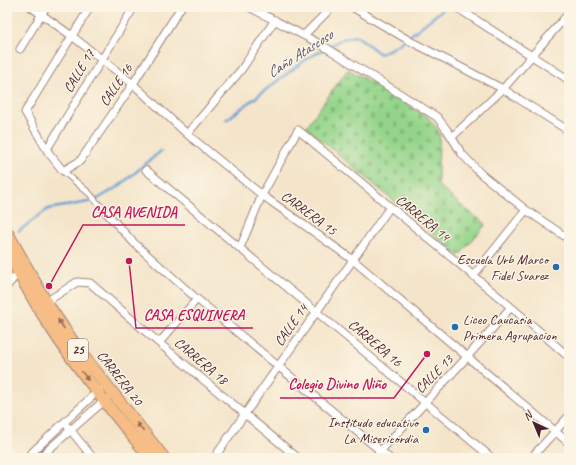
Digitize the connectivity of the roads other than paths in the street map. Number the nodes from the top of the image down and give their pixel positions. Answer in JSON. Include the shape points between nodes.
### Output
{"nodes":[{"id":1,"x":31,"y":7,"type":"edge"},
{"id":2,"x":46,"y":7,"type":"edge"},
{"id":3,"x":90,"y":7,"type":"edge"},
{"id":4,"x":134,"y":7,"type":"edge"},
{"id":5,"x":182,"y":7,"type":"edge"},
{"id":6,"x":250,"y":7,"type":"edge"},
{"id":7,"x":332,"y":7,"type":"edge"},
{"id":8,"x":352,"y":7,"type":"edge"},
{"id":9,"x":456,"y":7,"type":"edge"},
{"id":10,"x":569,"y":13,"type":"edge"},
{"id":11,"x":41,"y":15,"type":"junction"},
{"id":12,"x":275,"y":20,"type":"junction"},
{"id":13,"x":72,"y":36,"type":"junction"},
{"id":14,"x":304,"y":36,"type":"junction"},
{"id":15,"x":20,"y":49,"type":"dead end"},
{"id":16,"x":532,"y":56,"type":"junction"},
{"id":17,"x":102,"y":59,"type":"junction"},
{"id":18,"x":569,"y":80,"type":"edge"},
{"id":19,"x":133,"y":84,"type":"junction"},
{"id":20,"x":503,"y":89,"type":"junction"},
{"id":21,"x":569,"y":131,"type":"edge"},
{"id":22,"x":187,"y":134,"type":"junction"},
{"id":23,"x":452,"y":137,"type":"junction"},
{"id":24,"x":47,"y":149,"type":"junction"},
{"id":25,"x":63,"y":170,"type":"junction"},
{"id":26,"x":146,"y":170,"type":"dead end"},
{"id":27,"x":262,"y":195,"type":"junction"},
{"id":28,"x":101,"y":207,"type":"joint"},
{"id":29,"x":390,"y":207,"type":"junction"},
{"id":30,"x":526,"y":210,"type":"junction"},
{"id":31,"x":7,"y":232,"type":"edge"},
{"id":32,"x":569,"y":239,"type":"edge"},
{"id":33,"x":240,"y":248,"type":"junction"},
{"id":34,"x":7,"y":251,"type":"edge"},
{"id":35,"x":352,"y":260,"type":"junction"},
{"id":36,"x":19,"y":272,"type":"junction"},
{"id":37,"x":473,"y":276,"type":"junction"},
{"id":38,"x":7,"y":286,"type":"edge"},
{"id":39,"x":197,"y":299,"type":"junction"},
{"id":40,"x":46,"y":302,"type":"junction"},
{"id":41,"x":511,"y":307,"type":"junction"},
{"id":42,"x":317,"y":311,"type":"junction"},
{"id":43,"x":159,"y":343,"type":"junction"},
{"id":44,"x":468,"y":357,"type":"junction"},
{"id":45,"x":569,"y":357,"type":"edge"},
{"id":46,"x":278,"y":366,"type":"junction"},
{"id":47,"x":105,"y":390,"type":"junction"},
{"id":48,"x":104,"y":401,"type":"junction"},
{"id":49,"x":425,"y":402,"type":"junction"},
{"id":50,"x":244,"y":414,"type":"junction"},
{"id":51,"x":569,"y":416,"type":"edge"},
{"id":52,"x":65,"y":422,"type":"junction"},
{"id":53,"x":71,"y":430,"type":"junction"},
{"id":54,"x":555,"y":432,"type":"junction"},
{"id":55,"x":569,"y":443,"type":"edge"},
{"id":56,"x":37,"y":448,"type":"junction"},
{"id":57,"x":380,"y":451,"type":"junction"},
{"id":58,"x":42,"y":457,"type":"edge"},
{"id":59,"x":26,"y":458,"type":"edge"},
{"id":60,"x":93,"y":458,"type":"edge"},
{"id":61,"x":150,"y":458,"type":"edge"},
{"id":62,"x":164,"y":458,"type":"edge"},
{"id":63,"x":214,"y":458,"type":"edge"},
{"id":64,"x":298,"y":458,"type":"edge"},
{"id":65,"x":374,"y":458,"type":"edge"},
{"id":66,"x":389,"y":458,"type":"edge"},
{"id":67,"x":492,"y":458,"type":"edge"},
{"id":68,"x":531,"y":458,"type":"edge"}],
"edges":[{"from":1,"to":11,"type":"street","name":"CARRERA 15"},
{"from":2,"to":11,"type":"street"},
{"from":3,"to":13,"type":"street"},
{"from":4,"to":17,"type":"street","name":"CALLE 17"},
{"from":5,"to":19,"type":"street","name":"CALLE 16"},
{"from":6,"to":12,"type":"street"},
{"from":7,"to":14,"type":"street"},
{"from":8,"to":20,"type":"street","via":[[410,41]]},
{"from":9,"to":16,"type":"street"},
{"from":10,"to":16,"type":"street"},
{"from":11,"to":13,"type":"street","name":"CARRERA 15"},
{"from":11,"to":15,"type":"street"},
{"from":12,"to":14,"type":"street"},
{"from":12,"to":22,"type":"street","via":[[241,70]]},
{"from":13,"to":17,"type":"street","name":"CARRERA 15"},
{"from":13,"to":24,"type":"street","via":[[25,112]]},
{"from":14,"to":23,"type":"street","via":[[437,117]]},
{"from":16,"to":18,"type":"street"},
{"from":16,"to":20,"type":"street"},
{"from":17,"to":19,"type":"street","name":"CARRERA 15"},
{"from":17,"to":24,"type":"street","name":"CALLE 17"},
{"from":19,"to":22,"type":"street","name":"CARRERA 15"},
{"from":19,"to":25,"type":"street","name":"CALLE 16","via":[[80,161]]},
{"from":20,"to":21,"type":"street"},
{"from":20,"to":23,"type":"street"},
{"from":22,"to":27,"type":"street","name":"CARRERA 15"},
{"from":23,"to":30,"type":"street","via":[[462,154],[481,174]]},
{"from":24,"to":25,"type":"street"},
{"from":25,"to":28,"type":"street"},
{"from":26,"to":33,"type":"street","name":"CARRERA 16"},
{"from":27,"to":29,"type":"street","name":"CARRERA 14","via":[[298,130]]},
{"from":27,"to":33,"type":"street"},
{"from":27,"to":35,"type":"street","name":"CARRERA 15"},
{"from":28,"to":39,"type":"street","via":[[134,243]]},
{"from":29,"to":35,"type":"street","name":"CALLE 14"},
{"from":29,"to":37,"type":"street","name":"CARRERA 14"},
{"from":30,"to":32,"type":"street"},
{"from":30,"to":37,"type":"street"},
{"from":31,"to":40,"type":"main road","name":"CARRERA 20","number":"25"},
{"from":33,"to":42,"type":"street","name":"CARRERA 16"},
{"from":34,"to":36,"type":"main road","name":"CARRERA 20","number":"25"},
{"from":35,"to":42,"type":"street","name":"CALLE 14"},
{"from":35,"to":44,"type":"street","name":"CARRERA 15"},
{"from":36,"to":38,"type":"street"},
{"from":36,"to":47,"type":"main road","name":"CARRERA 20","number":"25","one_way":true,"via":[[59,340]]},
{"from":37,"to":41,"type":"street","name":"CARRERA 14"},
{"from":39,"to":43,"type":"street"},
{"from":39,"to":46,"type":"street"},
{"from":40,"to":43,"type":"street","name":"CARRERA 18","via":[[77,282],[90,282]]},
{"from":47,"to":40,"type":"main road","name":"CARRERA 20","number":"25","one_way":true},
{"from":41,"to":44,"type":"street","name":"CALLE 13"},
{"from":41,"to":45,"type":"street","name":"CARRERA 14"},
{"from":42,"to":46,"type":"street","name":"CALLE 14"},
{"from":42,"to":49,"type":"street","name":"CARRERA 16"},
{"from":43,"to":50,"type":"street","name":"CARRERA 18"},
{"from":44,"to":49,"type":"street","name":"CALLE 13"},
{"from":44,"to":54,"type":"street","name":"CARRERA 15"},
{"from":46,"to":50,"type":"street","name":"CALLE 14"},
{"from":46,"to":57,"type":"street"},
{"from":47,"to":48,"type":"main road","name":"CARRERA 20","number":"25"},
{"from":47,"to":52,"type":"street"},
{"from":62,"to":47,"type":"main road","name":"CARRERA 20","number":"25","one_way":true},
{"from":48,"to":53,"type":"street"},
{"from":48,"to":61,"type":"main road","name":"CARRERA 20","number":"25"},
{"from":49,"to":57,"type":"street","name":"CALLE 13"},
{"from":49,"to":67,"type":"street","name":"CARRERA 16"},
{"from":50,"to":63,"type":"street","name":"CALLE 14"},
{"from":50,"to":64,"type":"street","name":"CARRERA 18"},
{"from":51,"to":54,"type":"street"},
{"from":52,"to":53,"type":"street"},
{"from":52,"to":56,"type":"street"},
{"from":53,"to":58,"type":"street"},
{"from":53,"to":60,"type":"street"},
{"from":54,"to":55,"type":"street","name":"CARRERA 15"},
{"from":54,"to":68,"type":"street"},
{"from":56,"to":58,"type":"street"},
{"from":56,"to":59,"type":"street"},
{"from":57,"to":65,"type":"street","name":"CALLE 13"},
{"from":57,"to":66,"type":"street"}]}
